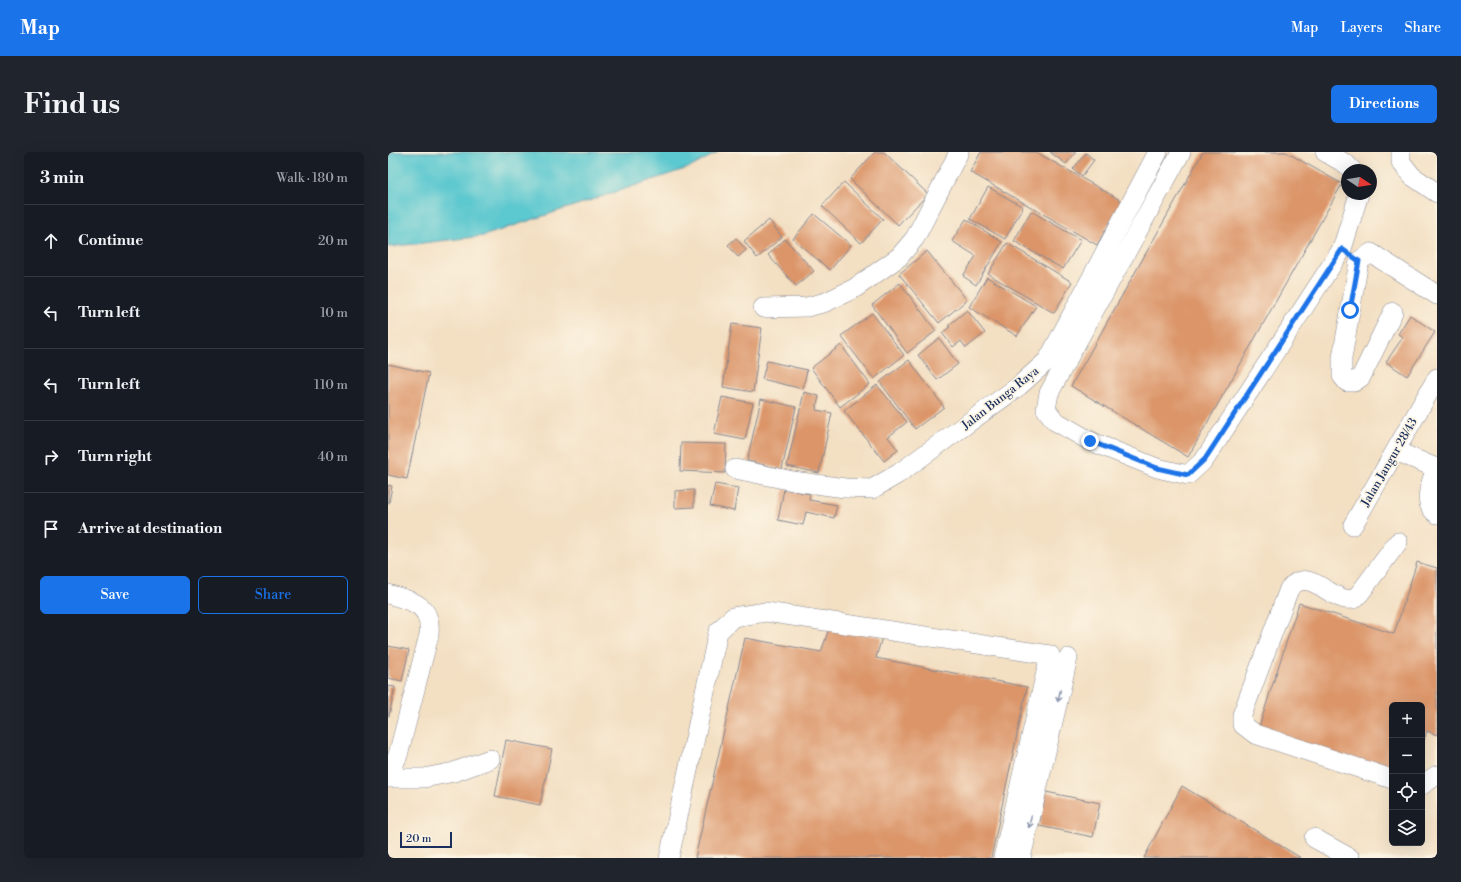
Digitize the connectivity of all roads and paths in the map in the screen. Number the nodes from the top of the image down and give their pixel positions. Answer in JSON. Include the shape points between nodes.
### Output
{"nodes":[{"id":1,"x":959,"y":152,"type":"edge"},
{"id":2,"x":1158,"y":152,"type":"edge"},
{"id":3,"x":1181,"y":152,"type":"edge"},
{"id":4,"x":1325,"y":152,"type":"edge"},
{"id":5,"x":1396,"y":155,"type":"edge"},
{"id":6,"x":1346,"y":164,"type":"edge"},
{"id":7,"x":1437,"y":193,"type":"edge"},
{"id":8,"x":1357,"y":200,"type":"edge"},
{"id":9,"x":1342,"y":249,"type":"junction"},
{"id":10,"x":1359,"y":261,"type":"junction"},
{"id":11,"x":1437,"y":295,"type":"edge"},
{"id":12,"x":763,"y":308,"type":"dead end"},
{"id":13,"x":1393,"y":312,"type":"dead end"},
{"id":14,"x":1435,"y":386,"type":"edge"},
{"id":15,"x":1396,"y":451,"type":"junction"},
{"id":16,"x":1436,"y":466,"type":"edge"},
{"id":17,"x":735,"y":469,"type":"dead end"},
{"id":18,"x":1437,"y":514,"type":"edge"},
{"id":19,"x":1353,"y":525,"type":"dead end"},
{"id":20,"x":1398,"y":542,"type":"dead end"},
{"id":21,"x":388,"y":594,"type":"edge"},
{"id":22,"x":1068,"y":658,"type":"dead end"},
{"id":23,"x":490,"y":759,"type":"dead end"},
{"id":24,"x":388,"y":772,"type":"edge"},
{"id":25,"x":1032,"y":772,"type":"junction"},
{"id":26,"x":1437,"y":775,"type":"edge"},
{"id":27,"x":388,"y":778,"type":"edge"},
{"id":28,"x":1389,"y":778,"type":"edge"},
{"id":29,"x":1425,"y":783,"type":"edge"},
{"id":30,"x":1314,"y":838,"type":"dead end"},
{"id":31,"x":669,"y":858,"type":"edge"},
{"id":32,"x":1003,"y":858,"type":"edge"},
{"id":33,"x":1022,"y":858,"type":"edge"},
{"id":34,"x":1350,"y":858,"type":"edge"}],
"edges":[{"from":1,"to":12,"type":"street","via":[[915,238],[899,257],[855,288],[826,302],[808,307]]},
{"from":2,"to":17,"type":"street","name":"Jalan Bunga Raya","via":[[1048,360],[1019,386],[898,474],[872,489],[793,481]]},
{"from":3,"to":9,"type":"street","via":[[1048,393],[1046,409],[1055,421],[1090,441],[1157,468],[1188,475],[1205,459]]},
{"from":4,"to":6,"type":"street"},
{"from":5,"to":7,"type":"street","via":[[1412,176]]},
{"from":8,"to":9,"type":"street"},
{"from":9,"to":10,"type":"street"},
{"from":10,"to":11,"type":"street","via":[[1371,253]]},
{"from":10,"to":13,"type":"street","via":[[1342,358],[1342,376],[1346,382],[1354,382],[1360,378]]},
{"from":14,"to":15,"type":"street","name":"Jalan Jangur 28/43"},
{"from":15,"to":16,"type":"street"},
{"from":15,"to":19,"type":"street","name":"Jalan Jangur 28/43"},
{"from":16,"to":18,"type":"street","via":[[1427,495],[1432,510]]},
{"from":20,"to":28,"type":"street","via":[[1354,599],[1345,599],[1310,582],[1300,580],[1294,583],[1289,590],[1242,715],[1242,724],[1255,734]]},
{"from":21,"to":24,"type":"street","via":[[413,601],[422,607],[430,624],[398,755]]},
{"from":22,"to":25,"type":"street","one_way":true},
{"from":23,"to":27,"type":"street","via":[[454,772],[424,778]]},
{"from":25,"to":31,"type":"street","via":[[1050,655],[766,612],[734,617],[718,632]]},
{"from":25,"to":32,"type":"street"},
{"from":25,"to":33,"type":"street","one_way":true},
{"from":26,"to":29,"type":"street"},
{"from":30,"to":34,"type":"street"}]}
